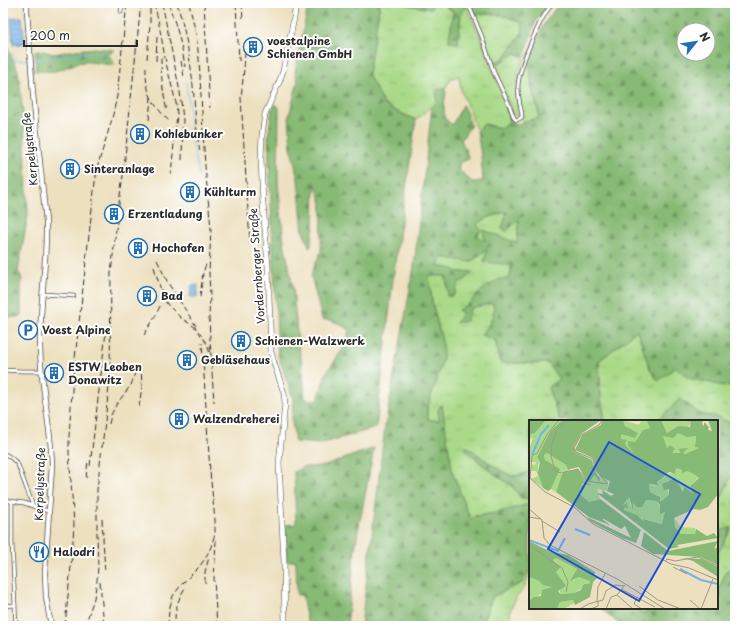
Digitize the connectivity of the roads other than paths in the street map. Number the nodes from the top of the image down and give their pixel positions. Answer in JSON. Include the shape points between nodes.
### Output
{"nodes":[{"id":1,"x":27,"y":3,"type":"edge"},
{"id":2,"x":122,"y":3,"type":"edge"},
{"id":3,"x":296,"y":3,"type":"edge"},
{"id":4,"x":468,"y":3,"type":"edge"},
{"id":5,"x":553,"y":3,"type":"edge"},
{"id":6,"x":121,"y":12,"type":"dead end"},
{"id":7,"x":43,"y":294,"type":"junction"},
{"id":8,"x":74,"y":296,"type":"dead end"},
{"id":9,"x":3,"y":370,"type":"edge"},
{"id":10,"x":42,"y":371,"type":"junction"},
{"id":11,"x":3,"y":453,"type":"edge"},
{"id":12,"x":3,"y":500,"type":"edge"},
{"id":13,"x":12,"y":501,"type":"junction"},
{"id":14,"x":33,"y":506,"type":"junction"},
{"id":15,"x":48,"y":511,"type":"junction"},
{"id":16,"x":16,"y":604,"type":"junction"},
{"id":17,"x":3,"y":606,"type":"edge"},
{"id":18,"x":16,"y":626,"type":"edge"},
{"id":19,"x":52,"y":626,"type":"edge"},
{"id":20,"x":285,"y":626,"type":"edge"}],
"edges":[{"from":1,"to":7,"type":"main road","name":"Kerpelystraße","via":[[46,222]]},
{"from":2,"to":6,"type":"street"},
{"from":3,"to":20,"type":"main road","name":"Vordernberger Straße","via":[[283,71],[265,114],[261,159],[271,352],[284,392],[285,404],[279,463]]},
{"from":4,"to":5,"type":"street","via":[[494,73],[516,120],[522,117],[518,96],[520,71],[539,26]]},
{"from":7,"to":8,"type":"street"},
{"from":7,"to":10,"type":"main road","name":"Kerpelystraße","via":[[40,344]]},
{"from":9,"to":10,"type":"street"},
{"from":10,"to":15,"type":"main road","name":"Kerpelystraße","via":[[52,455]]},
{"from":11,"to":14,"type":"street","via":[[15,460],[18,465]]},
{"from":12,"to":13,"type":"street"},
{"from":13,"to":14,"type":"street"},
{"from":13,"to":16,"type":"street"},
{"from":14,"to":15,"type":"street"},
{"from":15,"to":19,"type":"main road","name":"Kerpelystraße","via":[[45,573],[46,597]]},
{"from":16,"to":17,"type":"street"},
{"from":16,"to":18,"type":"street"}]}
